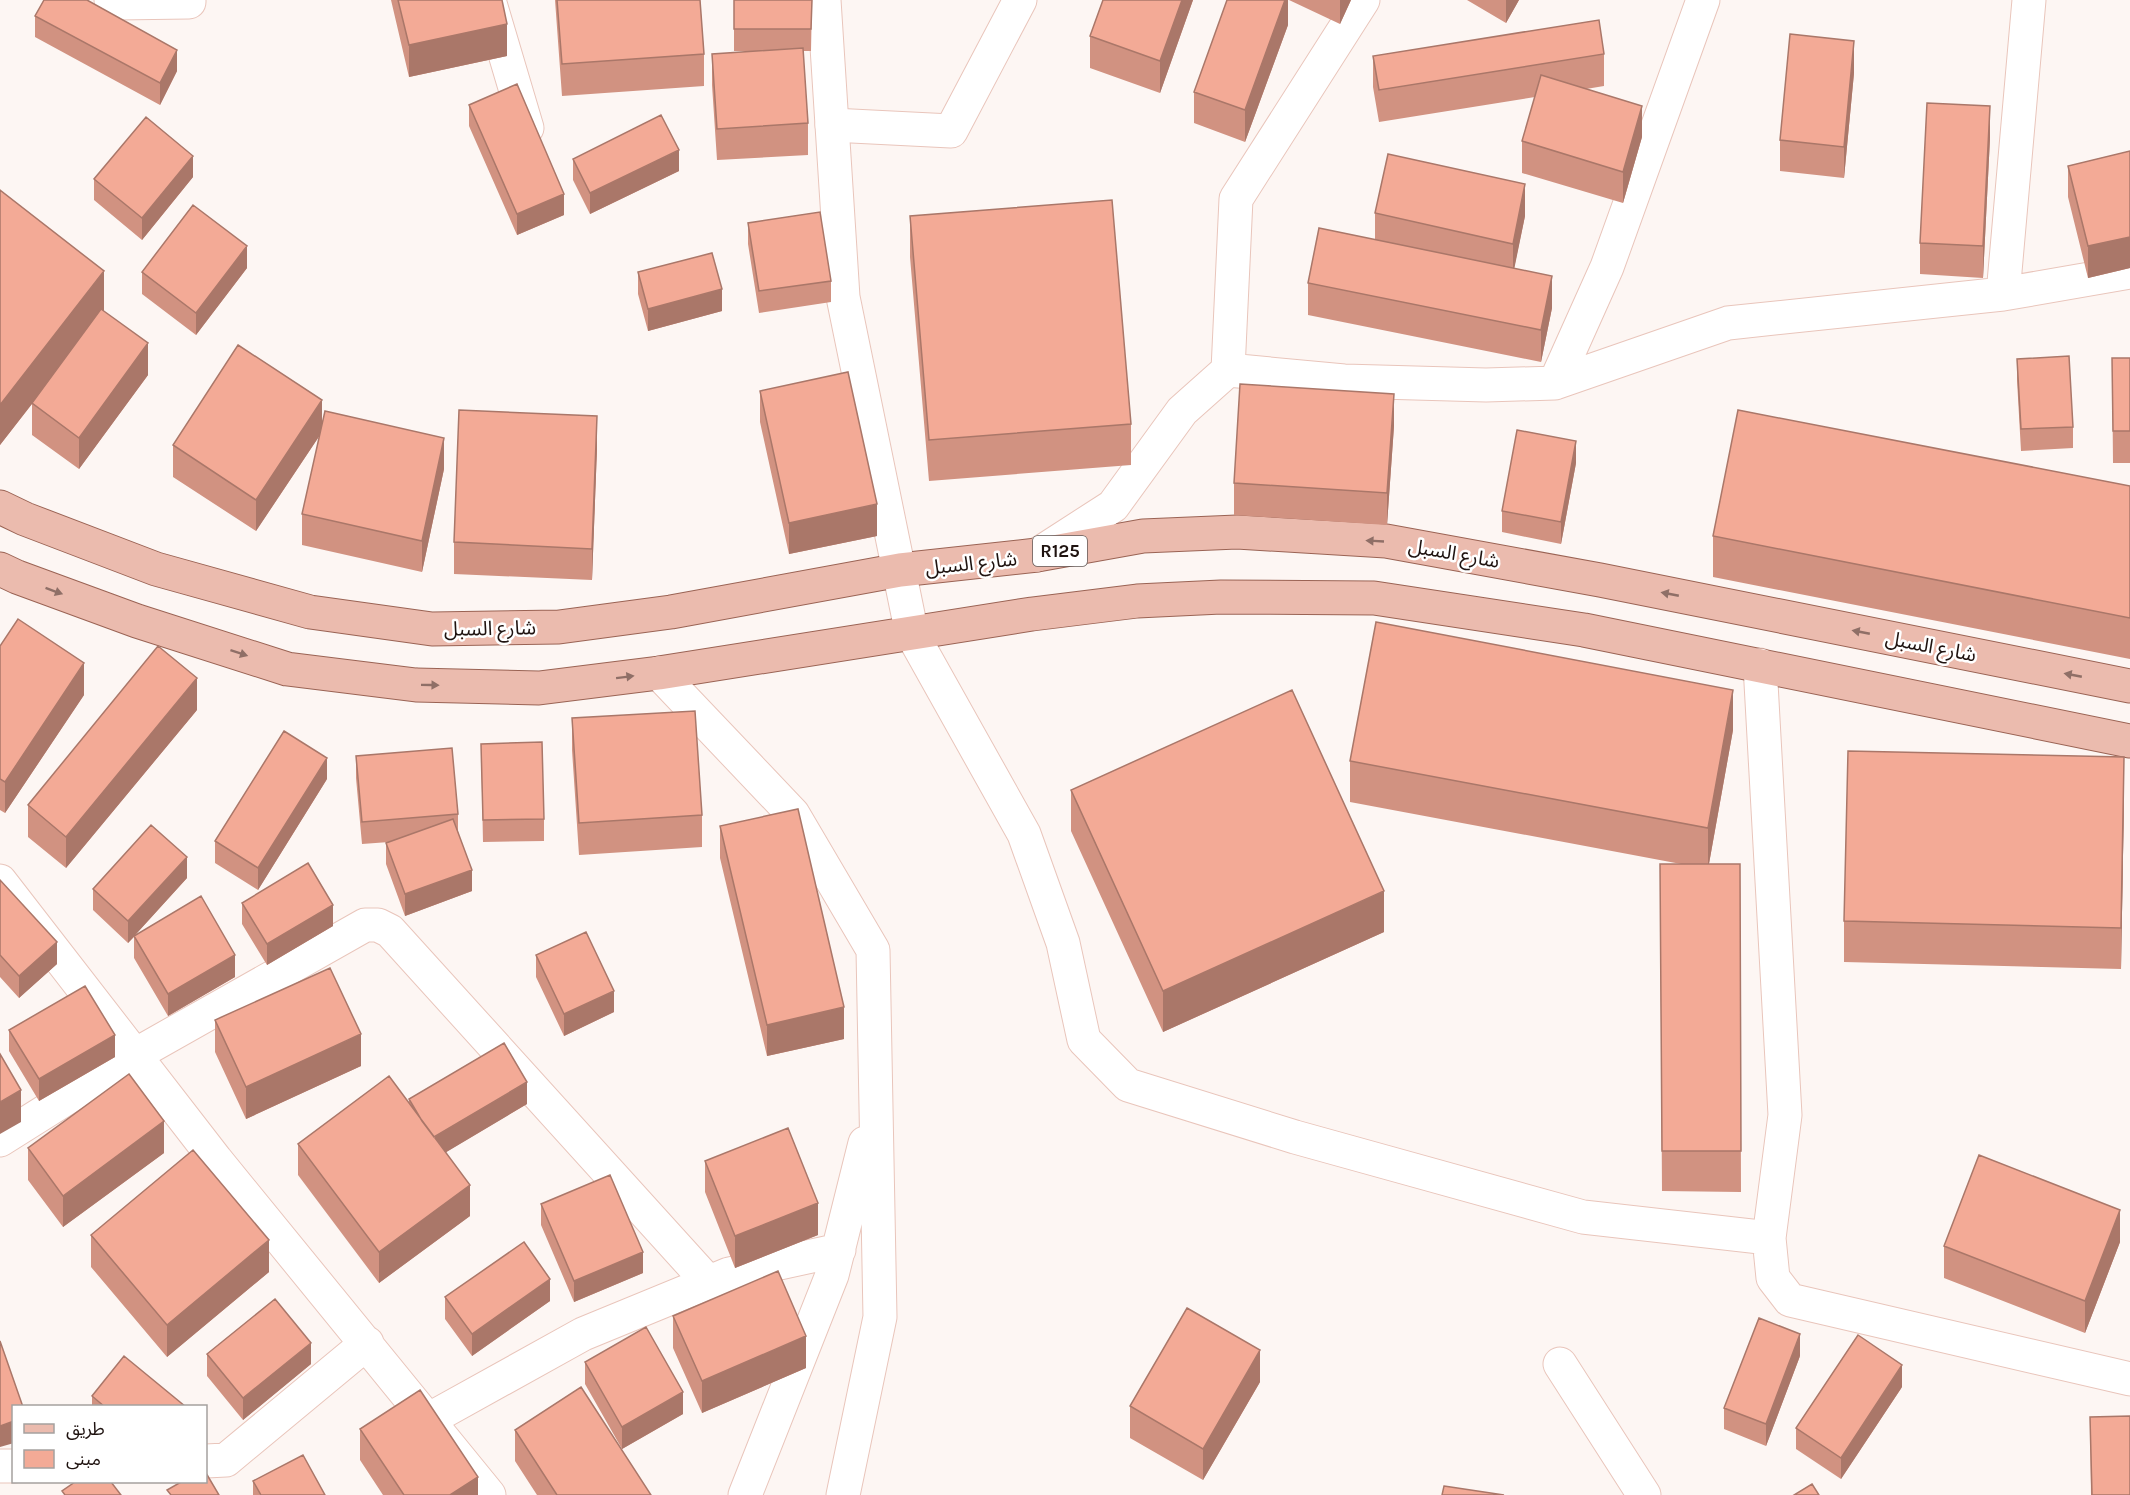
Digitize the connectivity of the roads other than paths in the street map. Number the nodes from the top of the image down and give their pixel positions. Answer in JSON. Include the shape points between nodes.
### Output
{"nodes":[{"id":1,"x":111,"y":0,"type":"edge"},
{"id":2,"x":189,"y":0,"type":"edge"},
{"id":3,"x":489,"y":0,"type":"edge"},
{"id":4,"x":824,"y":0,"type":"edge"},
{"id":5,"x":1020,"y":0,"type":"edge"},
{"id":6,"x":1363,"y":0,"type":"edge"},
{"id":7,"x":1703,"y":0,"type":"edge"},
{"id":8,"x":2029,"y":0,"type":"edge"},
{"id":9,"x":832,"y":125,"type":"junction"},
{"id":10,"x":537,"y":159,"type":"edge"},
{"id":11,"x":2130,"y":272,"type":"edge"},
{"id":12,"x":2003,"y":294,"type":"junction"},
{"id":13,"x":1228,"y":370,"type":"junction"},
{"id":14,"x":1555,"y":383,"type":"junction"},
{"id":15,"x":0,"y":507,"type":"edge"},
{"id":16,"x":1037,"y":555,"type":"junction"},
{"id":17,"x":0,"y":569,"type":"edge"},
{"id":18,"x":900,"y":570,"type":"junction"},
{"id":19,"x":912,"y":634,"type":"junction"},
{"id":20,"x":1760,"y":665,"type":"junction"},
{"id":21,"x":659,"y":673,"type":"junction"},
{"id":22,"x":2130,"y":686,"type":"edge"},
{"id":23,"x":2130,"y":741,"type":"edge"},
{"id":24,"x":0,"y":881,"type":"edge"},
{"id":25,"x":135,"y":1055,"type":"junction"},
{"id":26,"x":875,"y":1103,"type":"junction"},
{"id":27,"x":0,"y":1140,"type":"edge"},
{"id":28,"x":1769,"y":1238,"type":"junction"},
{"id":29,"x":839,"y":1250,"type":"junction"},
{"id":30,"x":710,"y":1283,"type":"junction"},
{"id":31,"x":367,"y":1343,"type":"junction"},
{"id":32,"x":1560,"y":1364,"type":"dead end"},
{"id":33,"x":2130,"y":1379,"type":"edge"},
{"id":34,"x":428,"y":1419,"type":"junction"},
{"id":35,"x":207,"y":1461,"type":"edge"},
{"id":36,"x":489,"y":1495,"type":"edge"},
{"id":37,"x":746,"y":1495,"type":"edge"},
{"id":38,"x":843,"y":1495,"type":"edge"},
{"id":39,"x":1644,"y":1495,"type":"edge"}],
"edges":[{"from":1,"to":2,"type":"street"},
{"from":3,"to":10,"type":"street"},
{"from":4,"to":9,"type":"street"},
{"from":5,"to":9,"type":"street","via":[[951,131]]},
{"from":6,"to":13,"type":"street","via":[[1236,199]]},
{"from":7,"to":14,"type":"street","via":[[1607,267]]},
{"from":8,"to":12,"type":"street"},
{"from":9,"to":18,"type":"street","via":[[843,297]]},
{"from":11,"to":12,"type":"street"},
{"from":12,"to":14,"type":"street","via":[[1728,323]]},
{"from":13,"to":14,"type":"street","via":[[1344,381]]},
{"from":13,"to":16,"type":"street","via":[[1182,411],[1113,506]]},
{"from":15,"to":18,"type":"main road","name":"شارع السبل","number":"R125","via":[[156,569],[310,612],[432,629],[559,627],[671,612]]},
{"from":16,"to":18,"type":"main road","name":"شارع السبل","number":"R125"},
{"from":22,"to":16,"type":"main road","name":"شارع السبل","number":"R125","one_way":true,"via":[[1386,541],[1225,533],[1143,536]]},
{"from":17,"to":21,"type":"main road","one_way":true,"via":[[137,621],[287,669],[416,685],[539,688]]},
{"from":18,"to":19,"type":"street"},
{"from":19,"to":20,"type":"main road","via":[[1137,601],[1374,598],[1584,630]]},
{"from":19,"to":21,"type":"main road"},
{"from":19,"to":28,"type":"street","via":[[1024,834],[1063,943],[1084,1040],[1128,1085],[1295,1137],[1582,1217]]},
{"from":20,"to":23,"type":"main road"},
{"from":20,"to":28,"type":"street","via":[[1785,1115]]},
{"from":21,"to":26,"type":"street","via":[[793,814],[873,950]]},
{"from":24,"to":25,"type":"street"},
{"from":25,"to":27,"type":"street"},
{"from":25,"to":30,"type":"street","via":[[365,925],[378,925],[390,931]]},
{"from":25,"to":31,"type":"street"},
{"from":26,"to":29,"type":"street"},
{"from":26,"to":38,"type":"street","via":[[880,1317]]},
{"from":28,"to":33,"type":"street","via":[[1773,1278],[1790,1300]]},
{"from":29,"to":30,"type":"street","via":[[729,1274]]},
{"from":29,"to":37,"type":"street"},
{"from":30,"to":34,"type":"street","via":[[583,1334]]},
{"from":31,"to":34,"type":"street"},
{"from":31,"to":35,"type":"street","via":[[226,1460]]},
{"from":32,"to":39,"type":"street"},
{"from":34,"to":36,"type":"street"}]}
